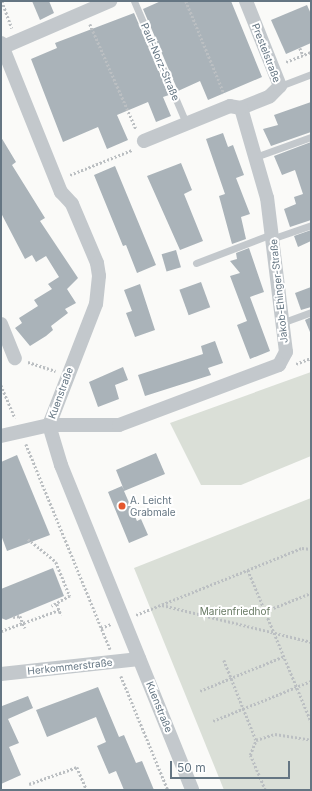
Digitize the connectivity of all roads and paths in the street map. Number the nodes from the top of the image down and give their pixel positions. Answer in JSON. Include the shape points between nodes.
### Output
{"nodes":[{"id":1,"x":2,"y":1,"type":"edge"},
{"id":2,"x":134,"y":1,"type":"edge"},
{"id":3,"x":186,"y":1,"type":"edge"},
{"id":4,"x":246,"y":1,"type":"edge"},
{"id":5,"x":107,"y":2,"type":"edge"},
{"id":6,"x":85,"y":11,"type":"junction"},
{"id":7,"x":17,"y":40,"type":"junction"},
{"id":8,"x":2,"y":46,"type":"edge"},
{"id":9,"x":300,"y":48,"type":"dead end"},
{"id":10,"x":311,"y":52,"type":"edge"},
{"id":11,"x":303,"y":55,"type":"junction"},
{"id":12,"x":272,"y":67,"type":"junction"},
{"id":13,"x":311,"y":74,"type":"edge"},
{"id":14,"x":280,"y":86,"type":"junction"},
{"id":15,"x":235,"y":107,"type":"junction"},
{"id":16,"x":186,"y":124,"type":"junction"},
{"id":17,"x":311,"y":137,"type":"edge"},
{"id":18,"x":144,"y":141,"type":"junction"},
{"id":19,"x":258,"y":156,"type":"junction"},
{"id":20,"x":57,"y":181,"type":"junction"},
{"id":21,"x":311,"y":225,"type":"edge"},
{"id":22,"x":273,"y":236,"type":"junction"},
{"id":23,"x":196,"y":263,"type":"dead end"},
{"id":24,"x":311,"y":312,"type":"edge"},
{"id":25,"x":284,"y":322,"type":"junction"},
{"id":26,"x":1,"y":324,"type":"edge"},
{"id":27,"x":15,"y":358,"type":"joint"},
{"id":28,"x":68,"y":375,"type":"junction"},
{"id":29,"x":1,"y":385,"type":"edge"},
{"id":30,"x":50,"y":425,"type":"junction"},
{"id":31,"x":20,"y":430,"type":"junction"},
{"id":32,"x":1,"y":436,"type":"edge"},
{"id":33,"x":28,"y":540,"type":"dead end"},
{"id":34,"x":311,"y":549,"type":"edge"},
{"id":35,"x":248,"y":570,"type":"junction"},
{"id":36,"x":311,"y":593,"type":"edge"},
{"id":37,"x":57,"y":604,"type":"junction"},
{"id":38,"x":162,"y":605,"type":"junction"},
{"id":39,"x":52,"y":606,"type":"dead end"},
{"id":40,"x":151,"y":609,"type":"dead end"},
{"id":41,"x":60,"y":610,"type":"junction"},
{"id":42,"x":266,"y":611,"type":"junction"},
{"id":43,"x":61,"y":615,"type":"dead end"},
{"id":44,"x":13,"y":617,"type":"dead end"},
{"id":45,"x":23,"y":623,"type":"junction"},
{"id":46,"x":25,"y":628,"type":"dead end"},
{"id":47,"x":1,"y":631,"type":"edge"},
{"id":48,"x":275,"y":633,"type":"junction"},
{"id":49,"x":311,"y":642,"type":"edge"},
{"id":50,"x":284,"y":656,"type":"junction"},
{"id":51,"x":140,"y":659,"type":"junction"},
{"id":52,"x":224,"y":660,"type":"dead end"},
{"id":53,"x":115,"y":662,"type":"junction"},
{"id":54,"x":1,"y":674,"type":"edge"},
{"id":55,"x":231,"y":678,"type":"junction"},
{"id":56,"x":311,"y":681,"type":"edge"},
{"id":57,"x":297,"y":687,"type":"junction"},
{"id":58,"x":200,"y":691,"type":"dead end"},
{"id":59,"x":243,"y":708,"type":"junction"},
{"id":60,"x":213,"y":721,"type":"dead end"},
{"id":61,"x":311,"y":721,"type":"edge"},
{"id":62,"x":256,"y":740,"type":"junction"},
{"id":63,"x":311,"y":740,"type":"edge"},
{"id":64,"x":29,"y":784,"type":"dead end"},
{"id":65,"x":87,"y":790,"type":"edge"},
{"id":66,"x":168,"y":790,"type":"edge"},
{"id":67,"x":192,"y":790,"type":"edge"},
{"id":68,"x":264,"y":790,"type":"edge"}],
"edges":[{"from":1,"to":7,"type":"path"},
{"from":2,"to":16,"type":"lane","name":"Paul-Norz-Straße"},
{"from":3,"to":15,"type":"path"},
{"from":4,"to":12,"type":"street","name":"Prestelstraße"},
{"from":5,"to":6,"type":"street"},
{"from":6,"to":7,"type":"street"},
{"from":6,"to":18,"type":"path"},
{"from":7,"to":8,"type":"street"},
{"from":8,"to":20,"type":"street","name":"Kuenstraße"},
{"from":9,"to":11,"type":"path"},
{"from":10,"to":11,"type":"path"},
{"from":11,"to":12,"type":"path"},
{"from":12,"to":14,"type":"street","name":"Prestelstraße"},
{"from":13,"to":14,"type":"lane"},
{"from":14,"to":15,"type":"street","name":"Prestelstraße","via":[[270,96]]},
{"from":15,"to":16,"type":"street"},
{"from":15,"to":19,"type":"street","name":"Jakob-Ehinger-Straße"},
{"from":16,"to":18,"type":"street"},
{"from":17,"to":19,"type":"lane"},
{"from":18,"to":20,"type":"path","via":[[141,146]]},
{"from":19,"to":22,"type":"street","name":"Jakob-Ehinger-Straße"},
{"from":20,"to":28,"type":"street","name":"Kuenstraße","via":[[72,204],[99,276],[96,304]]},
{"from":21,"to":22,"type":"lane"},
{"from":22,"to":23,"type":"lane"},
{"from":22,"to":25,"type":"street","name":"Jakob-Ehinger-Straße"},
{"from":24,"to":25,"type":"lane"},
{"from":25,"to":30,"type":"street","name":"Jakob-Ehinger-Straße","via":[[286,352],[279,365],[119,425]]},
{"from":26,"to":27,"type":"street"},
{"from":27,"to":28,"type":"path"},
{"from":28,"to":30,"type":"street","name":"Kuenstraße"},
{"from":29,"to":31,"type":"path"},
{"from":30,"to":31,"type":"street","name":"Jakob-Ehinger-Straße"},
{"from":30,"to":51,"type":"street","name":"Kuenstraße","via":[[61,465]]},
{"from":31,"to":32,"type":"street","name":"Jakob-Ehinger-Straße"},
{"from":31,"to":53,"type":"path"},
{"from":33,"to":37,"type":"path","via":[[56,562],[70,596]]},
{"from":34,"to":35,"type":"path","via":[[302,548]]},
{"from":35,"to":38,"type":"path"},
{"from":35,"to":42,"type":"path"},
{"from":36,"to":42,"type":"path"},
{"from":37,"to":39,"type":"path"},
{"from":37,"to":41,"type":"path"},
{"from":38,"to":40,"type":"path"},
{"from":38,"to":48,"type":"path"},
{"from":41,"to":43,"type":"path"},
{"from":41,"to":45,"type":"path"},
{"from":42,"to":48,"type":"path"},
{"from":44,"to":45,"type":"path","via":[[20,616]]},
{"from":45,"to":46,"type":"path"},
{"from":45,"to":47,"type":"path"},
{"from":48,"to":49,"type":"path"},
{"from":48,"to":50,"type":"path"},
{"from":50,"to":55,"type":"path"},
{"from":50,"to":57,"type":"path"},
{"from":51,"to":53,"type":"street","name":"Herkommerstraße"},
{"from":51,"to":67,"type":"street","name":"Kuenstraße"},
{"from":52,"to":55,"type":"path"},
{"from":53,"to":54,"type":"street","name":"Herkommerstraße"},
{"from":53,"to":66,"type":"path"},
{"from":55,"to":58,"type":"path"},
{"from":55,"to":59,"type":"path"},
{"from":56,"to":57,"type":"path"},
{"from":57,"to":59,"type":"path"},
{"from":57,"to":61,"type":"path"},
{"from":59,"to":60,"type":"path"},
{"from":59,"to":62,"type":"path"},
{"from":62,"to":63,"type":"path","via":[[275,734]]},
{"from":62,"to":68,"type":"path","via":[[250,755]]},
{"from":64,"to":65,"type":"path","via":[[76,767]]}]}
